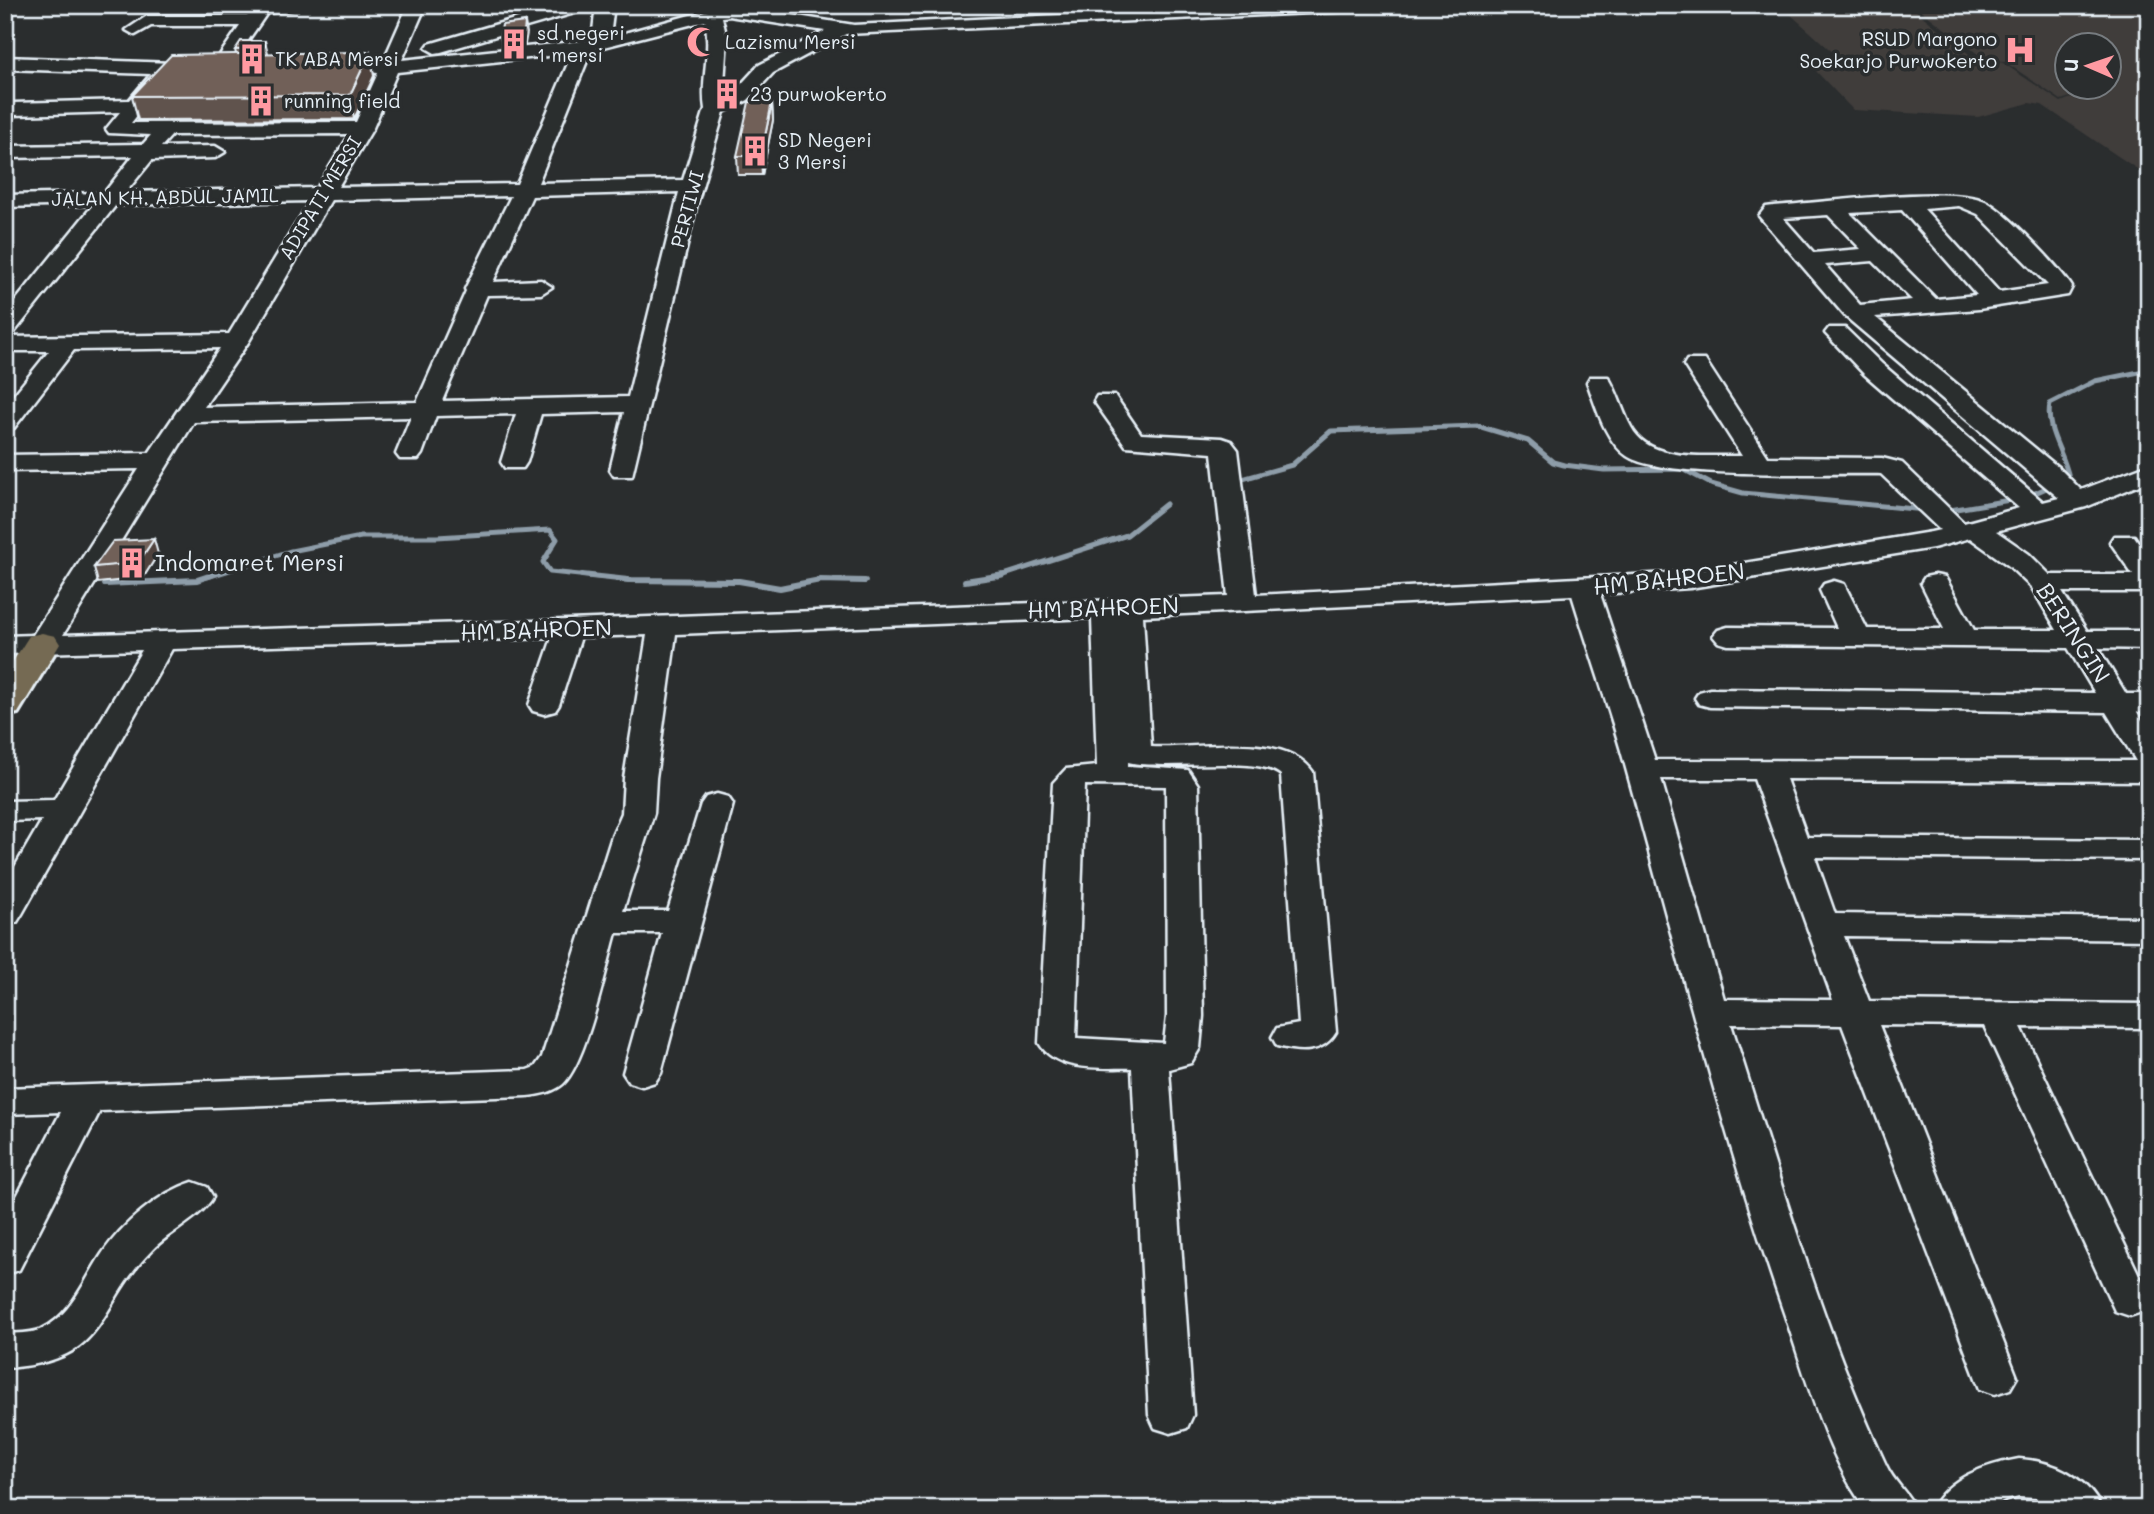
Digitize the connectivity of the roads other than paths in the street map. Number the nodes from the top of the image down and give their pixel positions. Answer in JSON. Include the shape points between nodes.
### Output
{"nodes":[{"id":1,"x":291,"y":5,"type":"edge"},
{"id":2,"x":417,"y":5,"type":"edge"},
{"id":3,"x":582,"y":5,"type":"edge"},
{"id":4,"x":605,"y":5,"type":"edge"},
{"id":5,"x":693,"y":5,"type":"edge"},
{"id":6,"x":989,"y":5,"type":"edge"},
{"id":7,"x":1375,"y":5,"type":"edge"},
{"id":8,"x":262,"y":11,"type":"edge"},
{"id":9,"x":759,"y":13,"type":"edge"},
{"id":10,"x":1076,"y":13,"type":"edge"},
{"id":11,"x":717,"y":17,"type":"junction"},
{"id":12,"x":986,"y":25,"type":"junction"},
{"id":13,"x":135,"y":30,"type":"dead end"},
{"id":14,"x":831,"y":37,"type":"junction"},
{"id":15,"x":600,"y":45,"type":"junction"},
{"id":16,"x":576,"y":52,"type":"junction"},
{"id":17,"x":5,"y":63,"type":"edge"},
{"id":18,"x":350,"y":68,"type":"edge"},
{"id":19,"x":389,"y":68,"type":"junction"},
{"id":20,"x":244,"y":70,"type":"edge"},
{"id":21,"x":218,"y":71,"type":"junction"},
{"id":22,"x":162,"y":73,"type":"junction"},
{"id":23,"x":46,"y":77,"type":"junction"},
{"id":24,"x":134,"y":106,"type":"junction"},
{"id":25,"x":715,"y":108,"type":"junction"},
{"id":26,"x":9,"y":113,"type":"edge"},
{"id":27,"x":363,"y":128,"type":"junction"},
{"id":28,"x":165,"y":130,"type":"junction"},
{"id":29,"x":62,"y":135,"type":"dead end"},
{"id":30,"x":47,"y":151,"type":"junction"},
{"id":31,"x":5,"y":152,"type":"edge"},
{"id":32,"x":146,"y":152,"type":"junction"},
{"id":33,"x":215,"y":152,"type":"dead end"},
{"id":34,"x":691,"y":186,"type":"junction"},
{"id":35,"x":523,"y":189,"type":"junction"},
{"id":36,"x":324,"y":194,"type":"junction"},
{"id":37,"x":109,"y":199,"type":"junction"},
{"id":38,"x":1908,"y":203,"type":"junction"},
{"id":39,"x":8,"y":204,"type":"edge"},
{"id":40,"x":1831,"y":206,"type":"junction"},
{"id":41,"x":1880,"y":254,"type":"junction"},
{"id":42,"x":1808,"y":260,"type":"junction"},
{"id":43,"x":541,"y":287,"type":"dead end"},
{"id":44,"x":476,"y":289,"type":"junction"},
{"id":45,"x":1994,"y":300,"type":"junction"},
{"id":46,"x":1929,"y":305,"type":"junction"},
{"id":47,"x":1854,"y":312,"type":"junction"},
{"id":48,"x":5,"y":329,"type":"edge"},
{"id":49,"x":1837,"y":333,"type":"dead end"},
{"id":50,"x":237,"y":341,"type":"junction"},
{"id":51,"x":67,"y":343,"type":"junction"},
{"id":52,"x":5,"y":344,"type":"edge"},
{"id":53,"x":1696,"y":365,"type":"dead end"},
{"id":54,"x":1599,"y":382,"type":"dead end"},
{"id":55,"x":1106,"y":401,"type":"dead end"},
{"id":56,"x":639,"y":404,"type":"junction"},
{"id":57,"x":531,"y":407,"type":"junction"},
{"id":58,"x":424,"y":411,"type":"junction"},
{"id":59,"x":186,"y":415,"type":"junction"},
{"id":60,"x":5,"y":423,"type":"edge"},
{"id":61,"x":409,"y":454,"type":"dead end"},
{"id":62,"x":157,"y":460,"type":"junction"},
{"id":63,"x":514,"y":462,"type":"dead end"},
{"id":64,"x":5,"y":463,"type":"edge"},
{"id":65,"x":1759,"y":463,"type":"junction"},
{"id":66,"x":623,"y":470,"type":"dead end"},
{"id":67,"x":2149,"y":472,"type":"edge"},
{"id":68,"x":2064,"y":489,"type":"junction"},
{"id":69,"x":2033,"y":507,"type":"junction"},
{"id":70,"x":1961,"y":528,"type":"junction"},
{"id":71,"x":2124,"y":542,"type":"dead end"},
{"id":72,"x":2149,"y":579,"type":"edge"},
{"id":73,"x":1935,"y":583,"type":"dead end"},
{"id":74,"x":2043,"y":583,"type":"junction"},
{"id":75,"x":2149,"y":584,"type":"edge"},
{"id":76,"x":1584,"y":589,"type":"junction"},
{"id":77,"x":1834,"y":590,"type":"dead end"},
{"id":78,"x":1243,"y":604,"type":"junction"},
{"id":79,"x":1117,"y":608,"type":"junction"},
{"id":80,"x":663,"y":625,"type":"junction"},
{"id":81,"x":568,"y":629,"type":"junction"},
{"id":82,"x":1728,"y":636,"type":"dead end"},
{"id":83,"x":1856,"y":637,"type":"junction"},
{"id":84,"x":1963,"y":637,"type":"junction"},
{"id":85,"x":2078,"y":639,"type":"junction"},
{"id":86,"x":162,"y":640,"type":"junction"},
{"id":87,"x":2149,"y":640,"type":"edge"},
{"id":88,"x":42,"y":644,"type":"junction"},
{"id":89,"x":5,"y":645,"type":"edge"},
{"id":90,"x":1710,"y":698,"type":"dead end"},
{"id":91,"x":2117,"y":702,"type":"junction"},
{"id":92,"x":2149,"y":703,"type":"edge"},
{"id":93,"x":5,"y":705,"type":"edge"},
{"id":94,"x":544,"y":705,"type":"dead end"},
{"id":95,"x":2149,"y":757,"type":"edge"},
{"id":96,"x":1766,"y":768,"type":"junction"},
{"id":97,"x":1642,"y":769,"type":"junction"},
{"id":98,"x":2149,"y":771,"type":"edge"},
{"id":99,"x":1113,"y":775,"type":"junction"},
{"id":100,"x":717,"y":804,"type":"dead end"},
{"id":101,"x":62,"y":810,"type":"junction"},
{"id":102,"x":5,"y":811,"type":"edge"},
{"id":103,"x":1793,"y":847,"type":"junction"},
{"id":104,"x":2149,"y":850,"type":"edge"},
{"id":105,"x":5,"y":914,"type":"edge"},
{"id":106,"x":604,"y":922,"type":"junction"},
{"id":107,"x":682,"y":922,"type":"junction"},
{"id":108,"x":1822,"y":925,"type":"junction"},
{"id":109,"x":2149,"y":929,"type":"edge"},
{"id":110,"x":1709,"y":1011,"type":"junction"},
{"id":111,"x":1858,"y":1013,"type":"junction"},
{"id":112,"x":1997,"y":1015,"type":"junction"},
{"id":113,"x":2145,"y":1025,"type":"edge"},
{"id":114,"x":1290,"y":1037,"type":"dead end"},
{"id":115,"x":1150,"y":1056,"type":"junction"},
{"id":116,"x":642,"y":1073,"type":"dead end"},
{"id":117,"x":5,"y":1101,"type":"edge"},
{"id":118,"x":86,"y":1101,"type":"junction"},
{"id":119,"x":193,"y":1196,"type":"dead end"},
{"id":120,"x":5,"y":1259,"type":"edge"},
{"id":121,"x":2130,"y":1300,"type":"dead end"},
{"id":122,"x":5,"y":1351,"type":"edge"},
{"id":123,"x":1995,"y":1377,"type":"dead end"},
{"id":124,"x":1171,"y":1415,"type":"dead end"},
{"id":125,"x":1893,"y":1509,"type":"edge"},
{"id":126,"x":1955,"y":1509,"type":"edge"},
{"id":127,"x":2079,"y":1509,"type":"edge"}],
"edges":[{"from":1,"to":8,"type":"street"},
{"from":2,"to":19,"type":"street","name":"ADIPATI MERSI"},
{"from":3,"to":19,"type":"street"},
{"from":4,"to":15,"type":"street"},
{"from":5,"to":11,"type":"street"},
{"from":6,"to":12,"type":"street"},
{"from":7,"to":10,"type":"street"},
{"from":8,"to":13,"type":"street","via":[[147,21]]},
{"from":8,"to":21,"type":"street"},
{"from":9,"to":11,"type":"street"},
{"from":9,"to":14,"type":"street"},
{"from":10,"to":12,"type":"street"},
{"from":11,"to":15,"type":"street"},
{"from":11,"to":25,"type":"street","name":"PERTIWI"},
{"from":12,"to":14,"type":"street"},
{"from":14,"to":25,"type":"street","via":[[766,69],[741,96]]},
{"from":15,"to":16,"type":"street"},
{"from":16,"to":19,"type":"street"},
{"from":16,"to":35,"type":"street"},
{"from":17,"to":23,"type":"street"},
{"from":18,"to":19,"type":"street"},
{"from":19,"to":27,"type":"street","name":"ADIPATI MERSI"},
{"from":20,"to":21,"type":"street"},
{"from":21,"to":22,"type":"street"},
{"from":22,"to":23,"type":"street"},
{"from":22,"to":24,"type":"street"},
{"from":23,"to":26,"type":"street"},
{"from":24,"to":26,"type":"street"},
{"from":24,"to":28,"type":"street","via":[[116,129]]},
{"from":25,"to":34,"type":"street","name":"PERTIWI"},
{"from":27,"to":28,"type":"street"},
{"from":27,"to":36,"type":"street","name":"ADIPATI MERSI"},
{"from":28,"to":32,"type":"street"},
{"from":29,"to":30,"type":"street"},
{"from":30,"to":31,"type":"street"},
{"from":30,"to":32,"type":"street"},
{"from":32,"to":33,"type":"street"},
{"from":32,"to":37,"type":"street"},
{"from":34,"to":35,"type":"street","name":"JALAN KH. ABDUL JAMIL"},
{"from":34,"to":56,"type":"street","name":"PERTIWI"},
{"from":35,"to":36,"type":"street","name":"JALAN KH. ABDUL JAMIL"},
{"from":35,"to":44,"type":"street"},
{"from":36,"to":37,"type":"street","name":"JALAN KH. ABDUL JAMIL"},
{"from":36,"to":50,"type":"street","name":"ADIPATI MERSI"},
{"from":37,"to":39,"type":"street","name":"JALAN KH. ABDUL JAMIL"},
{"from":37,"to":48,"type":"street"},
{"from":38,"to":40,"type":"street"},
{"from":38,"to":45,"type":"street"},
{"from":38,"to":45,"type":"street","via":[[1960,200],[1978,205],[2062,287]]},
{"from":40,"to":41,"type":"street"},
{"from":40,"to":42,"type":"street","via":[[1770,216]]},
{"from":41,"to":42,"type":"street"},
{"from":41,"to":46,"type":"street"},
{"from":42,"to":47,"type":"street"},
{"from":43,"to":44,"type":"street"},
{"from":44,"to":58,"type":"street"},
{"from":45,"to":46,"type":"street"},
{"from":46,"to":47,"type":"street"},
{"from":47,"to":68,"type":"street"},
{"from":49,"to":69,"type":"street"},
{"from":50,"to":51,"type":"street"},
{"from":50,"to":59,"type":"street","name":"ADIPATI MERSI"},
{"from":51,"to":52,"type":"street"},
{"from":51,"to":60,"type":"street"},
{"from":53,"to":65,"type":"street"},
{"from":54,"to":65,"type":"street","name":"BERINGIN","via":[[1625,437],[1646,457]]},
{"from":55,"to":78,"type":"street","via":[[1135,441],[1214,436],[1228,457]]},
{"from":56,"to":57,"type":"street"},
{"from":56,"to":66,"type":"street","name":"PERTIWI"},
{"from":57,"to":58,"type":"street"},
{"from":57,"to":63,"type":"street"},
{"from":58,"to":59,"type":"street"},
{"from":58,"to":61,"type":"street"},
{"from":59,"to":62,"type":"street","name":"ADIPATI MERSI"},
{"from":62,"to":64,"type":"street"},
{"from":62,"to":88,"type":"street","name":"ADIPATI MERSI"},
{"from":65,"to":70,"type":"street","name":"BERINGIN","via":[[1893,469]]},
{"from":67,"to":68,"type":"street","name":"HM BAHROEN"},
{"from":68,"to":69,"type":"street","name":"HM BAHROEN"},
{"from":69,"to":70,"type":"street","name":"HM BAHROEN"},
{"from":70,"to":74,"type":"street","name":"BERINGIN","via":[[2019,560]]},
{"from":70,"to":76,"type":"street","name":"HM BAHROEN","via":[[1912,544],[1690,580]]},
{"from":71,"to":72,"type":"street"},
{"from":73,"to":84,"type":"street"},
{"from":74,"to":75,"type":"street"},
{"from":74,"to":85,"type":"street","name":"BERINGIN"},
{"from":76,"to":78,"type":"street","name":"HM BAHROEN"},
{"from":76,"to":97,"type":"street"},
{"from":77,"to":83,"type":"street"},
{"from":78,"to":79,"type":"street","name":"HM BAHROEN"},
{"from":79,"to":80,"type":"street","name":"HM BAHROEN"},
{"from":79,"to":99,"type":"street"},
{"from":79,"to":114,"type":"street","via":[[1131,622],[1135,748],[1139,755],[1249,756],[1289,763],[1297,772],[1318,1032],[1313,1037]]},
{"from":80,"to":81,"type":"street","name":"HM BAHROEN"},
{"from":80,"to":106,"type":"street","via":[[638,813]]},
{"from":81,"to":86,"type":"street","name":"HM BAHROEN"},
{"from":81,"to":94,"type":"street"},
{"from":82,"to":83,"type":"street"},
{"from":83,"to":84,"type":"street"},
{"from":84,"to":85,"type":"street"},
{"from":85,"to":87,"type":"street"},
{"from":85,"to":91,"type":"street","name":"BERINGIN"},
{"from":86,"to":88,"type":"street","name":"HM BAHROEN"},
{"from":86,"to":101,"type":"street"},
{"from":88,"to":89,"type":"street","name":"HM BAHROEN"},
{"from":88,"to":93,"type":"main road"},
{"from":90,"to":91,"type":"street"},
{"from":91,"to":92,"type":"street"},
{"from":91,"to":95,"type":"street","name":"BERINGIN"},
{"from":96,"to":97,"type":"street"},
{"from":96,"to":98,"type":"street"},
{"from":96,"to":103,"type":"street"},
{"from":97,"to":110,"type":"street"},
{"from":99,"to":115,"type":"street","via":[[1177,777],[1182,785],[1183,1043],[1178,1054]]},
{"from":99,"to":115,"type":"street","via":[[1077,776],[1069,783],[1057,1043],[1081,1054]]},
{"from":100,"to":107,"type":"street"},
{"from":101,"to":102,"type":"street"},
{"from":101,"to":105,"type":"street"},
{"from":103,"to":104,"type":"street"},
{"from":103,"to":108,"type":"street"},
{"from":106,"to":107,"type":"street"},
{"from":106,"to":118,"type":"street","via":[[561,1057],[547,1079]]},
{"from":107,"to":116,"type":"street"},
{"from":108,"to":109,"type":"street"},
{"from":108,"to":111,"type":"street"},
{"from":110,"to":111,"type":"street"},
{"from":110,"to":125,"type":"street","via":[[1786,1259],[1838,1404],[1870,1480]]},
{"from":111,"to":112,"type":"street"},
{"from":111,"to":123,"type":"street"},
{"from":112,"to":113,"type":"street"},
{"from":112,"to":121,"type":"street"},
{"from":115,"to":124,"type":"street"},
{"from":117,"to":118,"type":"street"},
{"from":118,"to":120,"type":"street"},
{"from":119,"to":122,"type":"street","via":[[147,1228],[66,1335],[54,1343]]},
{"from":126,"to":127,"type":"street","via":[[1985,1486],[2029,1478],[2061,1489]]}]}
